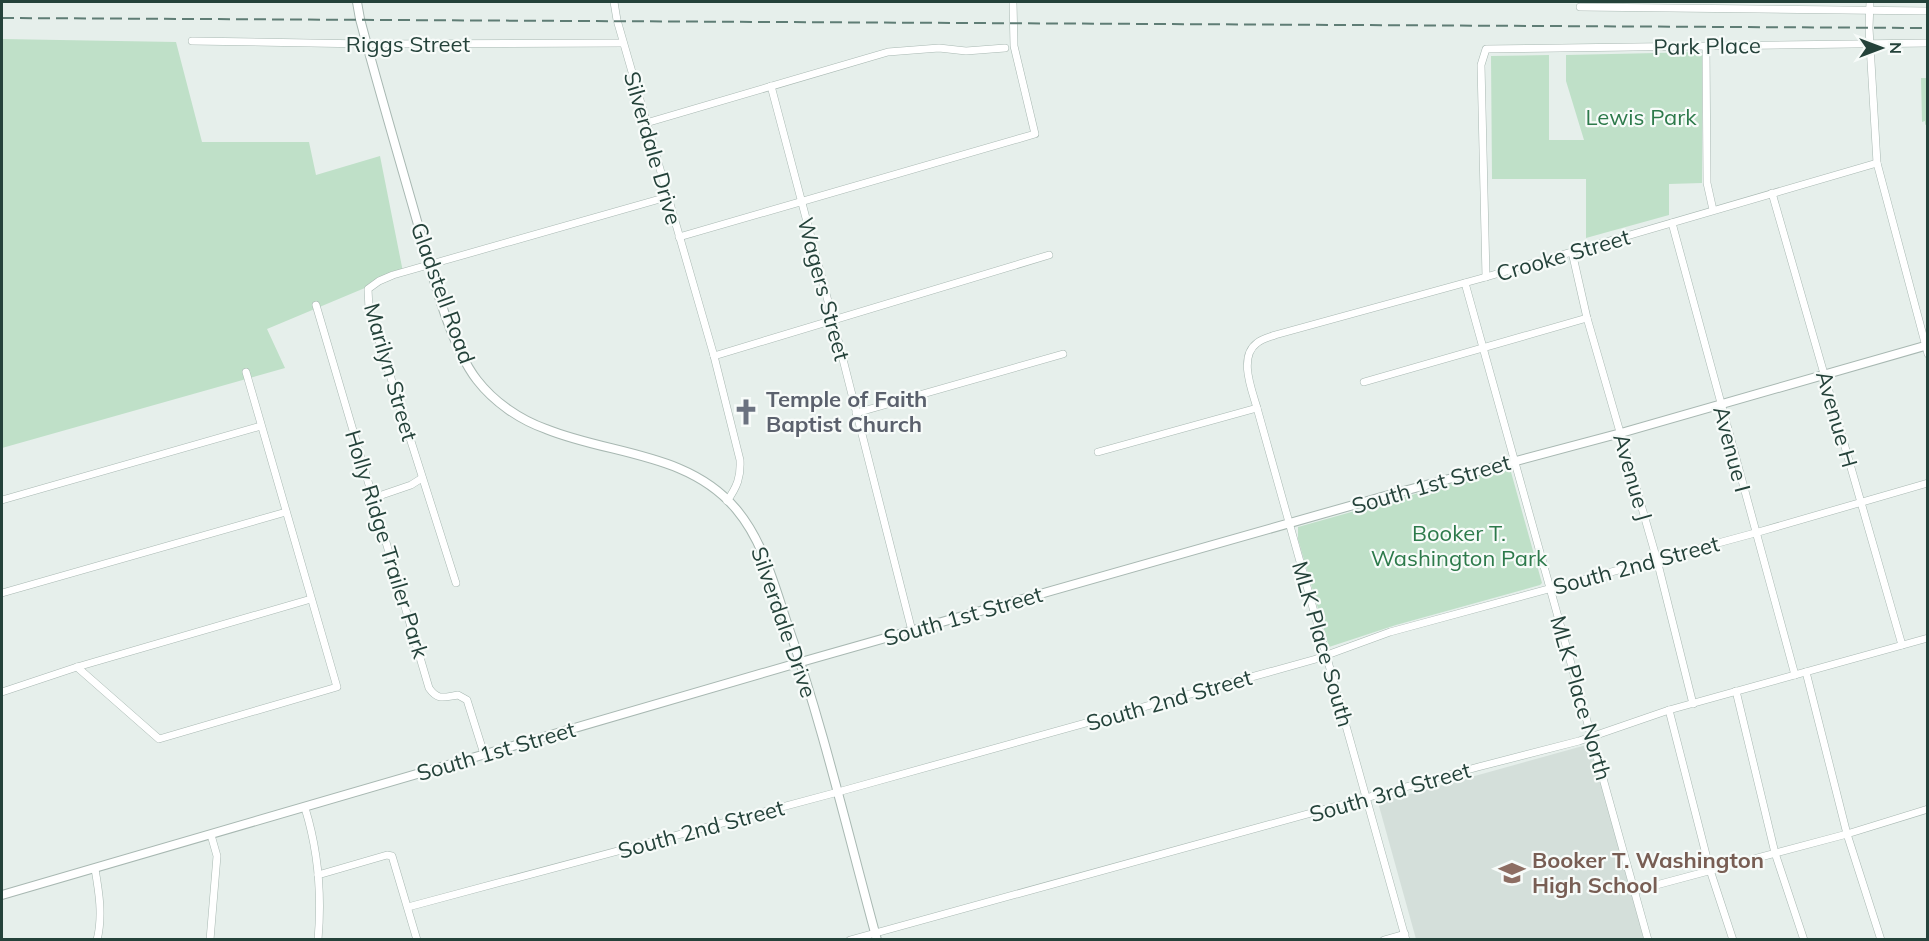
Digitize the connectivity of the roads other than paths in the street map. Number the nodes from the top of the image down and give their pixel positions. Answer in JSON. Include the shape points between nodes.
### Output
{"nodes":[{"id":1,"x":357,"y":2,"type":"edge"},
{"id":2,"x":614,"y":2,"type":"edge"},
{"id":3,"x":1013,"y":2,"type":"edge"},
{"id":4,"x":1870,"y":2,"type":"edge"},
{"id":5,"x":1627,"y":5,"type":"edge"},
{"id":6,"x":1580,"y":8,"type":"dead end"},
{"id":7,"x":1928,"y":11,"type":"edge"},
{"id":8,"x":1870,"y":12,"type":"junction"},
{"id":9,"x":192,"y":41,"type":"dead end"},
{"id":10,"x":623,"y":43,"type":"junction"},
{"id":11,"x":1870,"y":43,"type":"junction"},
{"id":12,"x":1928,"y":43,"type":"edge"},
{"id":13,"x":367,"y":45,"type":"junction"},
{"id":14,"x":1706,"y":46,"type":"junction"},
{"id":15,"x":1005,"y":48,"type":"dead end"},
{"id":16,"x":771,"y":86,"type":"junction"},
{"id":17,"x":646,"y":123,"type":"junction"},
{"id":18,"x":1877,"y":163,"type":"junction"},
{"id":19,"x":1772,"y":193,"type":"junction"},
{"id":20,"x":668,"y":197,"type":"junction"},
{"id":21,"x":801,"y":202,"type":"junction"},
{"id":22,"x":1713,"y":210,"type":"junction"},
{"id":23,"x":1672,"y":223,"type":"junction"},
{"id":24,"x":679,"y":237,"type":"junction"},
{"id":25,"x":1572,"y":252,"type":"junction"},
{"id":26,"x":1049,"y":255,"type":"dead end"},
{"id":27,"x":429,"y":264,"type":"junction"},
{"id":28,"x":1486,"y":277,"type":"junction"},
{"id":29,"x":1465,"y":283,"type":"junction"},
{"id":30,"x":316,"y":305,"type":"dead end"},
{"id":31,"x":1587,"y":318,"type":"junction"},
{"id":32,"x":833,"y":320,"type":"junction"},
{"id":33,"x":1483,"y":347,"type":"junction"},
{"id":34,"x":1252,"y":348,"type":"joint"},
{"id":35,"x":1927,"y":348,"type":"edge"},
{"id":36,"x":1063,"y":354,"type":"dead end"},
{"id":37,"x":714,"y":356,"type":"junction"},
{"id":38,"x":246,"y":372,"type":"dead end"},
{"id":39,"x":1824,"y":374,"type":"junction"},
{"id":40,"x":1364,"y":382,"type":"dead end"},
{"id":41,"x":1720,"y":403,"type":"junction"},
{"id":42,"x":1257,"y":408,"type":"junction"},
{"id":43,"x":856,"y":413,"type":"junction"},
{"id":44,"x":261,"y":426,"type":"junction"},
{"id":45,"x":1620,"y":433,"type":"junction"},
{"id":46,"x":1098,"y":453,"type":"dead end"},
{"id":47,"x":1514,"y":460,"type":"junction"},
{"id":48,"x":422,"y":478,"type":"junction"},
{"id":49,"x":1928,"y":483,"type":"edge"},
{"id":50,"x":373,"y":498,"type":"junction"},
{"id":51,"x":2,"y":500,"type":"edge"},
{"id":52,"x":728,"y":501,"type":"junction"},
{"id":53,"x":1861,"y":503,"type":"junction"},
{"id":54,"x":286,"y":512,"type":"junction"},
{"id":55,"x":1289,"y":524,"type":"junction"},
{"id":56,"x":1755,"y":533,"type":"junction"},
{"id":57,"x":1657,"y":560,"type":"junction"},
{"id":58,"x":456,"y":583,"type":"dead end"},
{"id":59,"x":1550,"y":589,"type":"junction"},
{"id":60,"x":2,"y":593,"type":"edge"},
{"id":61,"x":311,"y":599,"type":"junction"},
{"id":62,"x":912,"y":631,"type":"junction"},
{"id":63,"x":1928,"y":638,"type":"edge"},
{"id":64,"x":1902,"y":645,"type":"junction"},
{"id":65,"x":1327,"y":655,"type":"junction"},
{"id":66,"x":801,"y":662,"type":"junction"},
{"id":67,"x":77,"y":667,"type":"junction"},
{"id":68,"x":1806,"y":672,"type":"junction"},
{"id":69,"x":1795,"y":675,"type":"junction"},
{"id":70,"x":1736,"y":691,"type":"junction"},
{"id":71,"x":2,"y":692,"type":"edge"},
{"id":72,"x":1693,"y":704,"type":"junction"},
{"id":73,"x":1669,"y":710,"type":"junction"},
{"id":74,"x":1591,"y":736,"type":"junction"},
{"id":75,"x":484,"y":754,"type":"junction"},
{"id":76,"x":838,"y":792,"type":"junction"},
{"id":77,"x":1367,"y":799,"type":"junction"},
{"id":78,"x":305,"y":807,"type":"junction"},
{"id":79,"x":1928,"y":809,"type":"edge"},
{"id":80,"x":1847,"y":834,"type":"junction"},
{"id":81,"x":211,"y":835,"type":"junction"},
{"id":82,"x":1775,"y":853,"type":"junction"},
{"id":83,"x":94,"y":869,"type":"junction"},
{"id":84,"x":1710,"y":870,"type":"junction"},
{"id":85,"x":318,"y":875,"type":"junction"},
{"id":86,"x":1634,"y":891,"type":"junction"},
{"id":87,"x":2,"y":895,"type":"edge"},
{"id":88,"x":408,"y":907,"type":"junction"},
{"id":89,"x":876,"y":936,"type":"edge"},
{"id":90,"x":1406,"y":937,"type":"edge"},
{"id":91,"x":97,"y":939,"type":"edge"},
{"id":92,"x":210,"y":939,"type":"edge"},
{"id":93,"x":318,"y":939,"type":"edge"},
{"id":94,"x":417,"y":939,"type":"edge"},
{"id":95,"x":850,"y":939,"type":"edge"},
{"id":96,"x":1384,"y":939,"type":"edge"},
{"id":97,"x":1648,"y":939,"type":"edge"},
{"id":98,"x":1733,"y":939,"type":"edge"},
{"id":99,"x":1804,"y":939,"type":"edge"},
{"id":100,"x":1881,"y":939,"type":"edge"}],
"edges":[{"from":1,"to":13,"type":"street","name":"Gladstell Road"},
{"from":2,"to":10,"type":"street","name":"Silverdale Drive"},
{"from":3,"to":21,"type":"street","via":[[1014,46],[1035,134]]},
{"from":4,"to":8,"type":"street"},
{"from":5,"to":6,"type":"street"},
{"from":5,"to":8,"type":"street"},
{"from":7,"to":8,"type":"street"},
{"from":8,"to":11,"type":"street"},
{"from":9,"to":13,"type":"street","name":"Riggs Street"},
{"from":10,"to":13,"type":"street","name":"Riggs Street"},
{"from":10,"to":17,"type":"street","name":"Silverdale Drive"},
{"from":11,"to":12,"type":"street","name":"Park Place"},
{"from":11,"to":14,"type":"street","name":"Park Place"},
{"from":11,"to":18,"type":"street"},
{"from":13,"to":27,"type":"street","name":"Gladstell Road"},
{"from":14,"to":22,"type":"street","via":[[1707,183]]},
{"from":14,"to":28,"type":"street","name":"Park Place","via":[[1486,49],[1481,65]]},
{"from":15,"to":16,"type":"street","via":[[888,52]]},
{"from":16,"to":17,"type":"street"},
{"from":16,"to":21,"type":"street","name":"Wagers Street"},
{"from":17,"to":20,"type":"street","name":"Silverdale Drive"},
{"from":18,"to":19,"type":"street","name":"Crooke Street"},
{"from":18,"to":35,"type":"street"},
{"from":19,"to":22,"type":"street","name":"Crooke Street"},
{"from":19,"to":39,"type":"street","name":"Avenue H"},
{"from":20,"to":24,"type":"street","name":"Silverdale Drive"},
{"from":20,"to":27,"type":"street","name":"Marilyn Street"},
{"from":21,"to":24,"type":"street"},
{"from":21,"to":32,"type":"street","name":"Wagers Street"},
{"from":22,"to":23,"type":"street","name":"Crooke Street"},
{"from":23,"to":25,"type":"street","name":"Crooke Street"},
{"from":23,"to":41,"type":"street","name":"Avenue I"},
{"from":24,"to":37,"type":"street","name":"Silverdale Drive"},
{"from":25,"to":28,"type":"street","name":"Crooke Street"},
{"from":25,"to":31,"type":"street","name":"Avenue J"},
{"from":26,"to":32,"type":"street"},
{"from":27,"to":48,"type":"street","name":"Marilyn Street","via":[[393,275],[368,289],[369,309]]},
{"from":27,"to":52,"type":"street","name":"Gladstell Road","via":[[454,336],[470,369],[488,393],[520,417],[545,429],[656,458],[682,469],[701,478]]},
{"from":28,"to":29,"type":"street","name":"Crooke Street"},
{"from":29,"to":33,"type":"street","name":"MLK Place North"},
{"from":29,"to":34,"type":"street","name":"Crooke Street","via":[[1275,335]]},
{"from":30,"to":50,"type":"street","name":"Holly Ridge Trailer Park"},
{"from":31,"to":33,"type":"street"},
{"from":31,"to":45,"type":"street","name":"Avenue J"},
{"from":32,"to":37,"type":"street"},
{"from":32,"to":43,"type":"street","name":"Wagers Street"},
{"from":33,"to":40,"type":"street"},
{"from":33,"to":47,"type":"street","name":"MLK Place North"},
{"from":34,"to":42,"type":"street","name":"MLK Place South","via":[[1248,373]]},
{"from":35,"to":39,"type":"street","name":"South 1st Street"},
{"from":36,"to":43,"type":"street"},
{"from":37,"to":52,"type":"street","name":"Silverdale Drive","via":[[740,460],[741,474]]},
{"from":38,"to":44,"type":"street"},
{"from":39,"to":41,"type":"street","name":"South 1st Street"},
{"from":39,"to":53,"type":"street","name":"Avenue H"},
{"from":41,"to":45,"type":"street","name":"South 1st Street"},
{"from":41,"to":56,"type":"street","name":"Avenue I"},
{"from":42,"to":46,"type":"street"},
{"from":42,"to":55,"type":"street","name":"MLK Place South"},
{"from":43,"to":62,"type":"street","name":"Wagers Street"},
{"from":44,"to":51,"type":"street"},
{"from":44,"to":54,"type":"street"},
{"from":45,"to":47,"type":"street","name":"South 1st Street"},
{"from":45,"to":57,"type":"street","name":"Avenue J"},
{"from":47,"to":55,"type":"street","name":"South 1st Street"},
{"from":47,"to":59,"type":"street","name":"MLK Place North"},
{"from":48,"to":50,"type":"street"},
{"from":48,"to":58,"type":"street","name":"Marilyn Street"},
{"from":49,"to":53,"type":"street","name":"South 2nd Street"},
{"from":50,"to":75,"type":"street","name":"Holly Ridge Trailer Park","via":[[429,687],[442,698],[458,695],[467,700]]},
{"from":52,"to":66,"type":"street","name":"Silverdale Drive","via":[[767,563]]},
{"from":53,"to":56,"type":"street","name":"South 2nd Street"},
{"from":53,"to":64,"type":"street","name":"Avenue H"},
{"from":54,"to":60,"type":"street"},
{"from":54,"to":61,"type":"street"},
{"from":55,"to":62,"type":"street","name":"South 1st Street"},
{"from":55,"to":65,"type":"street","name":"MLK Place South"},
{"from":56,"to":57,"type":"street","name":"South 2nd Street"},
{"from":56,"to":69,"type":"street","name":"Avenue I"},
{"from":57,"to":59,"type":"street","name":"South 2nd Street"},
{"from":57,"to":72,"type":"street","name":"Avenue J"},
{"from":59,"to":65,"type":"street","name":"South 2nd Street","via":[[1390,632]]},
{"from":59,"to":74,"type":"street","name":"MLK Place North"},
{"from":61,"to":67,"type":"street"},
{"from":61,"to":67,"type":"street","via":[[337,687],[159,739]]},
{"from":62,"to":66,"type":"street","name":"South 1st Street"},
{"from":63,"to":64,"type":"street","name":"South 3rd Street"},
{"from":64,"to":68,"type":"street","name":"South 3rd Street"},
{"from":65,"to":76,"type":"street","name":"South 2nd Street"},
{"from":65,"to":77,"type":"street","name":"MLK Place South"},
{"from":66,"to":75,"type":"street","name":"South 1st Street"},
{"from":66,"to":76,"type":"street","name":"Silverdale Drive"},
{"from":67,"to":71,"type":"street"},
{"from":68,"to":69,"type":"street","name":"South 3rd Street"},
{"from":68,"to":80,"type":"street"},
{"from":69,"to":70,"type":"street","name":"South 3rd Street"},
{"from":70,"to":72,"type":"street","name":"South 3rd Street"},
{"from":70,"to":82,"type":"street"},
{"from":72,"to":73,"type":"street","name":"South 3rd Street"},
{"from":73,"to":74,"type":"street","name":"South 3rd Street"},
{"from":73,"to":84,"type":"street"},
{"from":74,"to":77,"type":"street","name":"South 3rd Street"},
{"from":74,"to":86,"type":"street","name":"MLK Place North"},
{"from":75,"to":78,"type":"street","name":"South 1st Street"},
{"from":76,"to":88,"type":"street","name":"South 2nd Street"},
{"from":76,"to":89,"type":"street","name":"Silverdale Drive"},
{"from":77,"to":89,"type":"street","name":"South 3rd Street"},
{"from":77,"to":90,"type":"street","name":"MLK Place South"},
{"from":78,"to":81,"type":"street","name":"South 1st Street"},
{"from":78,"to":85,"type":"street"},
{"from":79,"to":80,"type":"street"},
{"from":80,"to":82,"type":"street"},
{"from":80,"to":100,"type":"street"},
{"from":81,"to":83,"type":"street","name":"South 1st Street"},
{"from":81,"to":92,"type":"street","via":[[217,856]]},
{"from":82,"to":84,"type":"street"},
{"from":82,"to":99,"type":"street"},
{"from":83,"to":87,"type":"street","name":"South 1st Street"},
{"from":83,"to":91,"type":"street","via":[[100,913]]},
{"from":84,"to":86,"type":"street"},
{"from":84,"to":98,"type":"street"},
{"from":85,"to":88,"type":"street","via":[[391,855]]},
{"from":85,"to":93,"type":"street"},
{"from":86,"to":97,"type":"street","name":"MLK Place North"},
{"from":88,"to":94,"type":"street"},
{"from":89,"to":95,"type":"street","name":"South 3rd Street"},
{"from":90,"to":96,"type":"street"}]}
